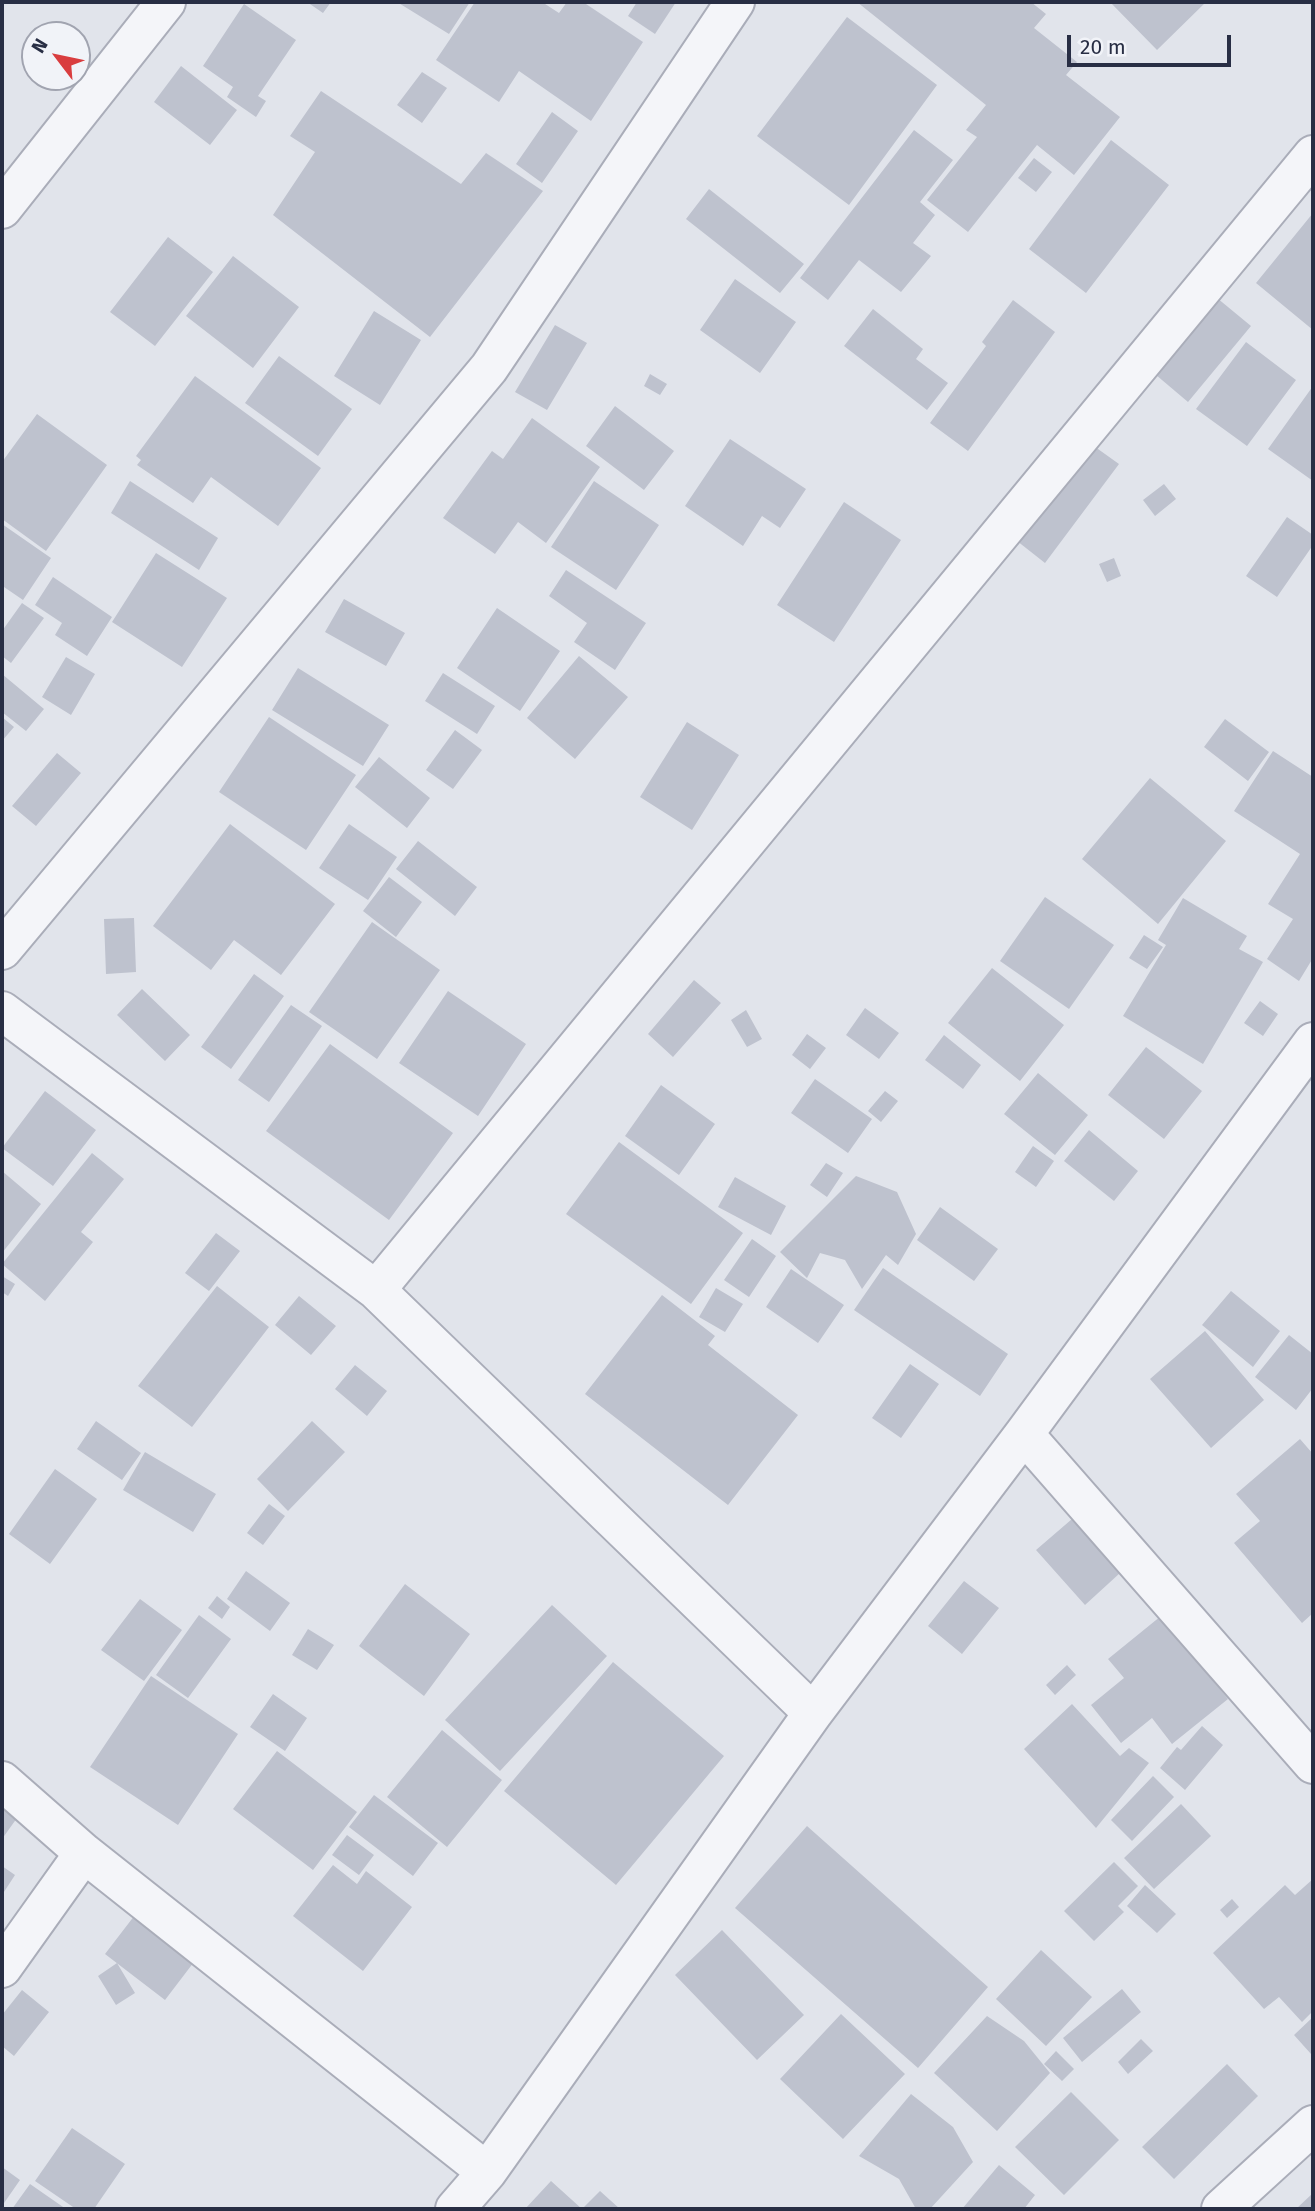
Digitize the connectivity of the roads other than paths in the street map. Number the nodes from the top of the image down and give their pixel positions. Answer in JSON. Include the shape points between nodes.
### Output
{"nodes":[{"id":1,"x":166,"y":2,"type":"edge"},
{"id":2,"x":735,"y":2,"type":"edge"},
{"id":3,"x":1313,"y":155,"type":"edge"},
{"id":4,"x":2,"y":209,"type":"edge"},
{"id":5,"x":2,"y":950,"type":"edge"},
{"id":6,"x":2,"y":1011,"type":"edge"},
{"id":7,"x":1313,"y":1042,"type":"edge"},
{"id":8,"x":376,"y":1290,"type":"junction"},
{"id":9,"x":1024,"y":1434,"type":"junction"},
{"id":10,"x":813,"y":1713,"type":"junction"},
{"id":11,"x":1313,"y":1764,"type":"edge"},
{"id":12,"x":2,"y":1781,"type":"edge"},
{"id":13,"x":84,"y":1853,"type":"junction"},
{"id":14,"x":2,"y":1968,"type":"edge"},
{"id":15,"x":1313,"y":2125,"type":"edge"},
{"id":16,"x":487,"y":2172,"type":"junction"},
{"id":17,"x":455,"y":2209,"type":"edge"},
{"id":18,"x":1221,"y":2209,"type":"edge"}],
"edges":[{"from":1,"to":4,"type":"street"},
{"from":2,"to":5,"type":"street","via":[[489,368]]},
{"from":3,"to":8,"type":"street"},
{"from":6,"to":8,"type":"street"},
{"from":7,"to":9,"type":"street"},
{"from":8,"to":10,"type":"street"},
{"from":9,"to":10,"type":"street"},
{"from":9,"to":11,"type":"street"},
{"from":10,"to":16,"type":"street"},
{"from":12,"to":13,"type":"street"},
{"from":13,"to":14,"type":"street"},
{"from":13,"to":16,"type":"street"},
{"from":15,"to":18,"type":"street"},
{"from":16,"to":17,"type":"street"}]}
